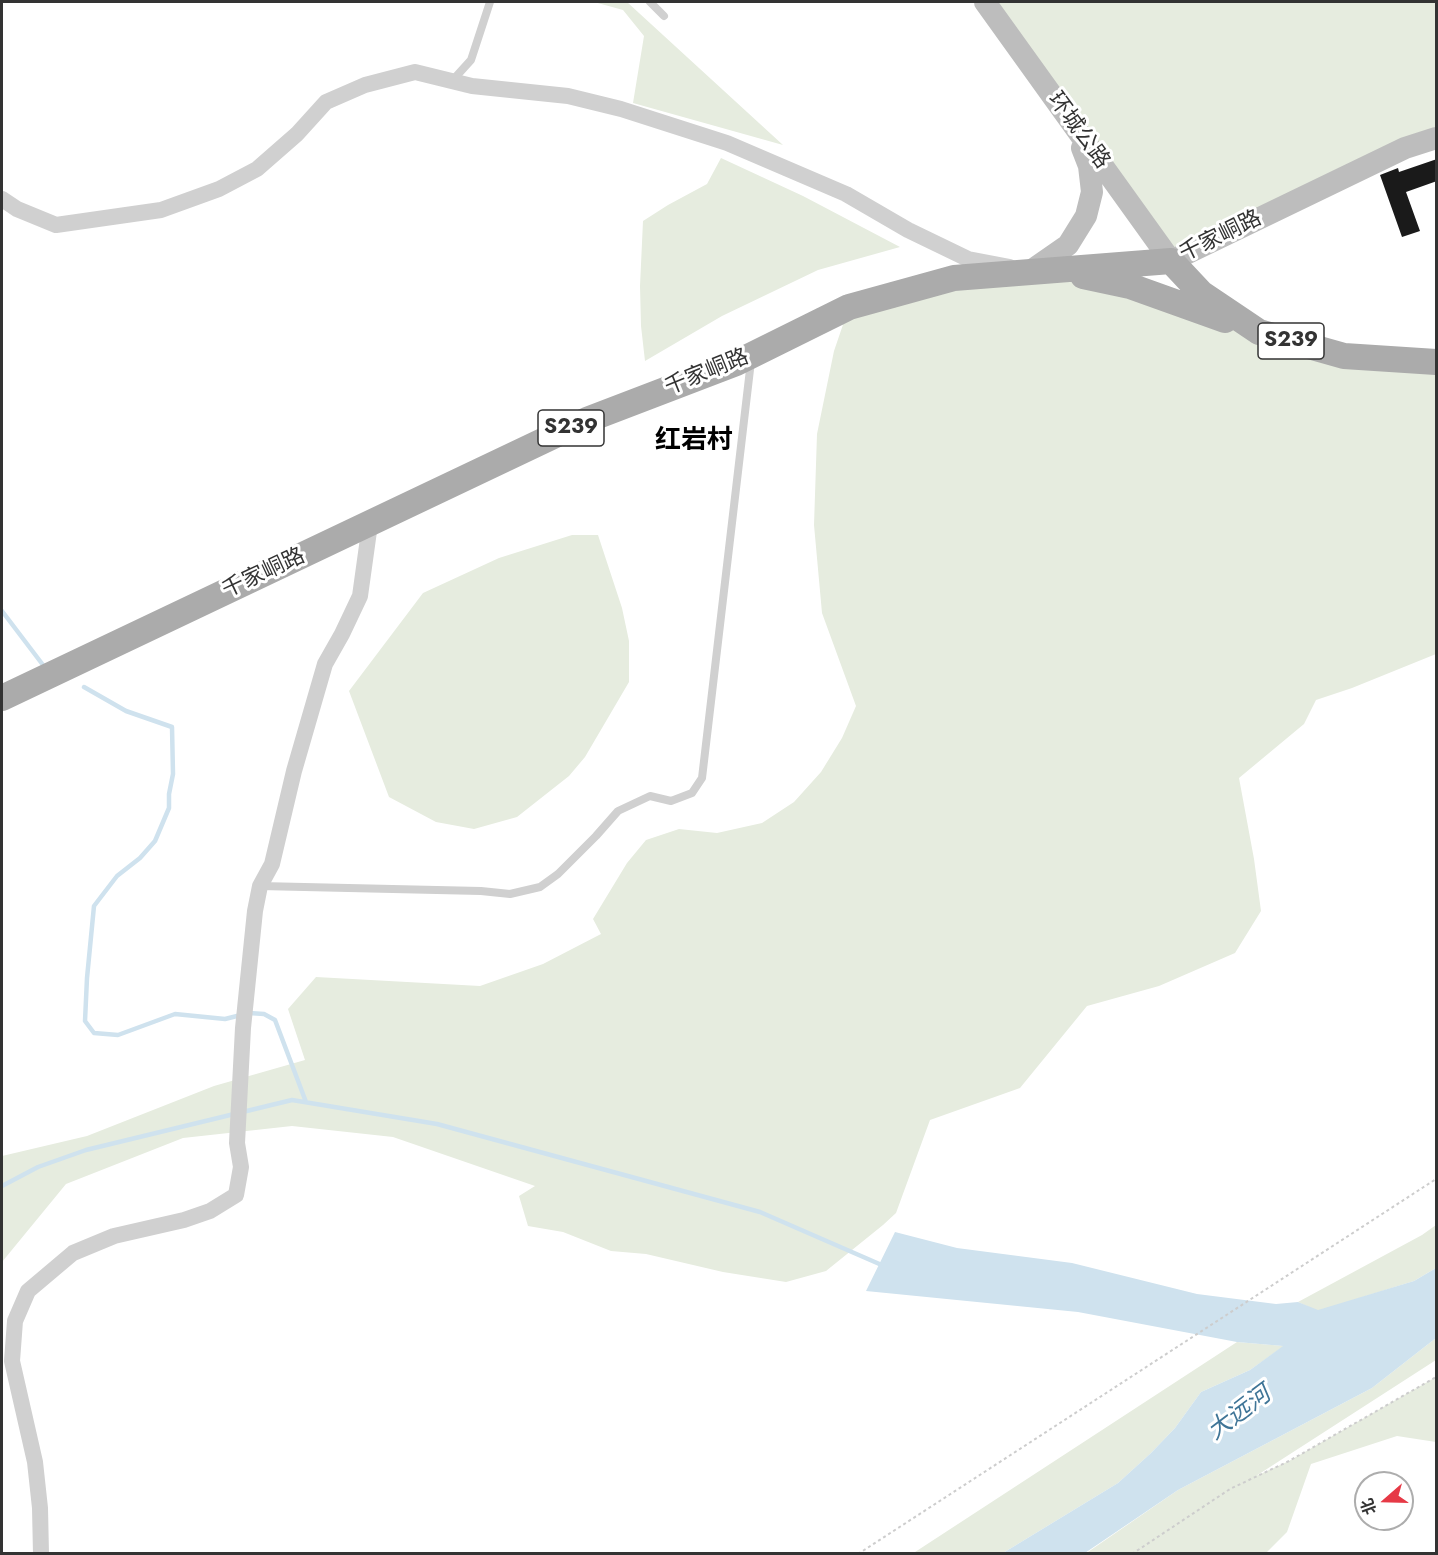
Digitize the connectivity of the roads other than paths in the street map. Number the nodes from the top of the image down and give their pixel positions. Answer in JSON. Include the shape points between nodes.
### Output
{"nodes":[{"id":1,"x":490,"y":2,"type":"edge"},
{"id":2,"x":650,"y":2,"type":"edge"},
{"id":3,"x":985,"y":2,"type":"edge"},
{"id":4,"x":664,"y":16,"type":"dead end"},
{"id":5,"x":452,"y":81,"type":"junction"},
{"id":6,"x":1074,"y":127,"type":"junction"},
{"id":7,"x":1437,"y":138,"type":"edge"},
{"id":8,"x":2,"y":199,"type":"edge"},
{"id":9,"x":1171,"y":261,"type":"junction"},
{"id":10,"x":1032,"y":270,"type":"junction"},
{"id":11,"x":1259,"y":332,"type":"junction"},
{"id":12,"x":752,"y":355,"type":"junction"},
{"id":13,"x":1437,"y":362,"type":"edge"},
{"id":14,"x":370,"y":524,"type":"junction"},
{"id":15,"x":2,"y":698,"type":"edge"},
{"id":16,"x":260,"y":886,"type":"junction"},
{"id":17,"x":41,"y":1554,"type":"edge"}],
"edges":[{"from":1,"to":5,"type":"lane","via":[[471,60]]},
{"from":2,"to":4,"type":"lane"},
{"from":3,"to":6,"type":"main road","name":"环城公路"},
{"from":5,"to":8,"type":"street","via":[[415,72],[365,85],[326,102],[257,169],[219,189],[161,210],[56,225]]},
{"from":5,"to":10,"type":"street","via":[[568,96],[727,143],[846,194],[968,259]]},
{"from":6,"to":9,"type":"main road","name":"环城公路"},
{"from":6,"to":10,"type":"main road","via":[[1089,166],[1092,192],[1086,216],[1068,245]]},
{"from":7,"to":9,"type":"main road","name":"千家峒路","via":[[1406,148]]},
{"from":9,"to":10,"type":"main road","name":"千家峒路","number":"S239"},
{"from":9,"to":11,"type":"main road","number":"S239","via":[[1201,293]]},
{"from":10,"to":11,"type":"main road","number":"S239","via":[[1130,286]]},
{"from":10,"to":12,"type":"main road","name":"千家峒路","number":"S239","via":[[954,278],[849,307]]},
{"from":11,"to":13,"type":"main road","number":"S239","via":[[1344,356]]},
{"from":12,"to":14,"type":"main road","name":"千家峒路","number":"S239","via":[[587,420]]},
{"from":12,"to":16,"type":"lane","via":[[702,778],[692,793],[671,801],[651,796],[618,811],[558,874],[540,887],[510,894]]},
{"from":14,"to":15,"type":"main road","name":"千家峒路","number":"S239"},
{"from":14,"to":16,"type":"street","via":[[360,596],[325,664],[272,864]]},
{"from":16,"to":17,"type":"street","via":[[244,1024],[237,1143],[241,1167],[236,1195],[210,1211],[114,1236],[73,1253],[28,1291],[15,1321],[12,1361],[35,1462]]}]}
